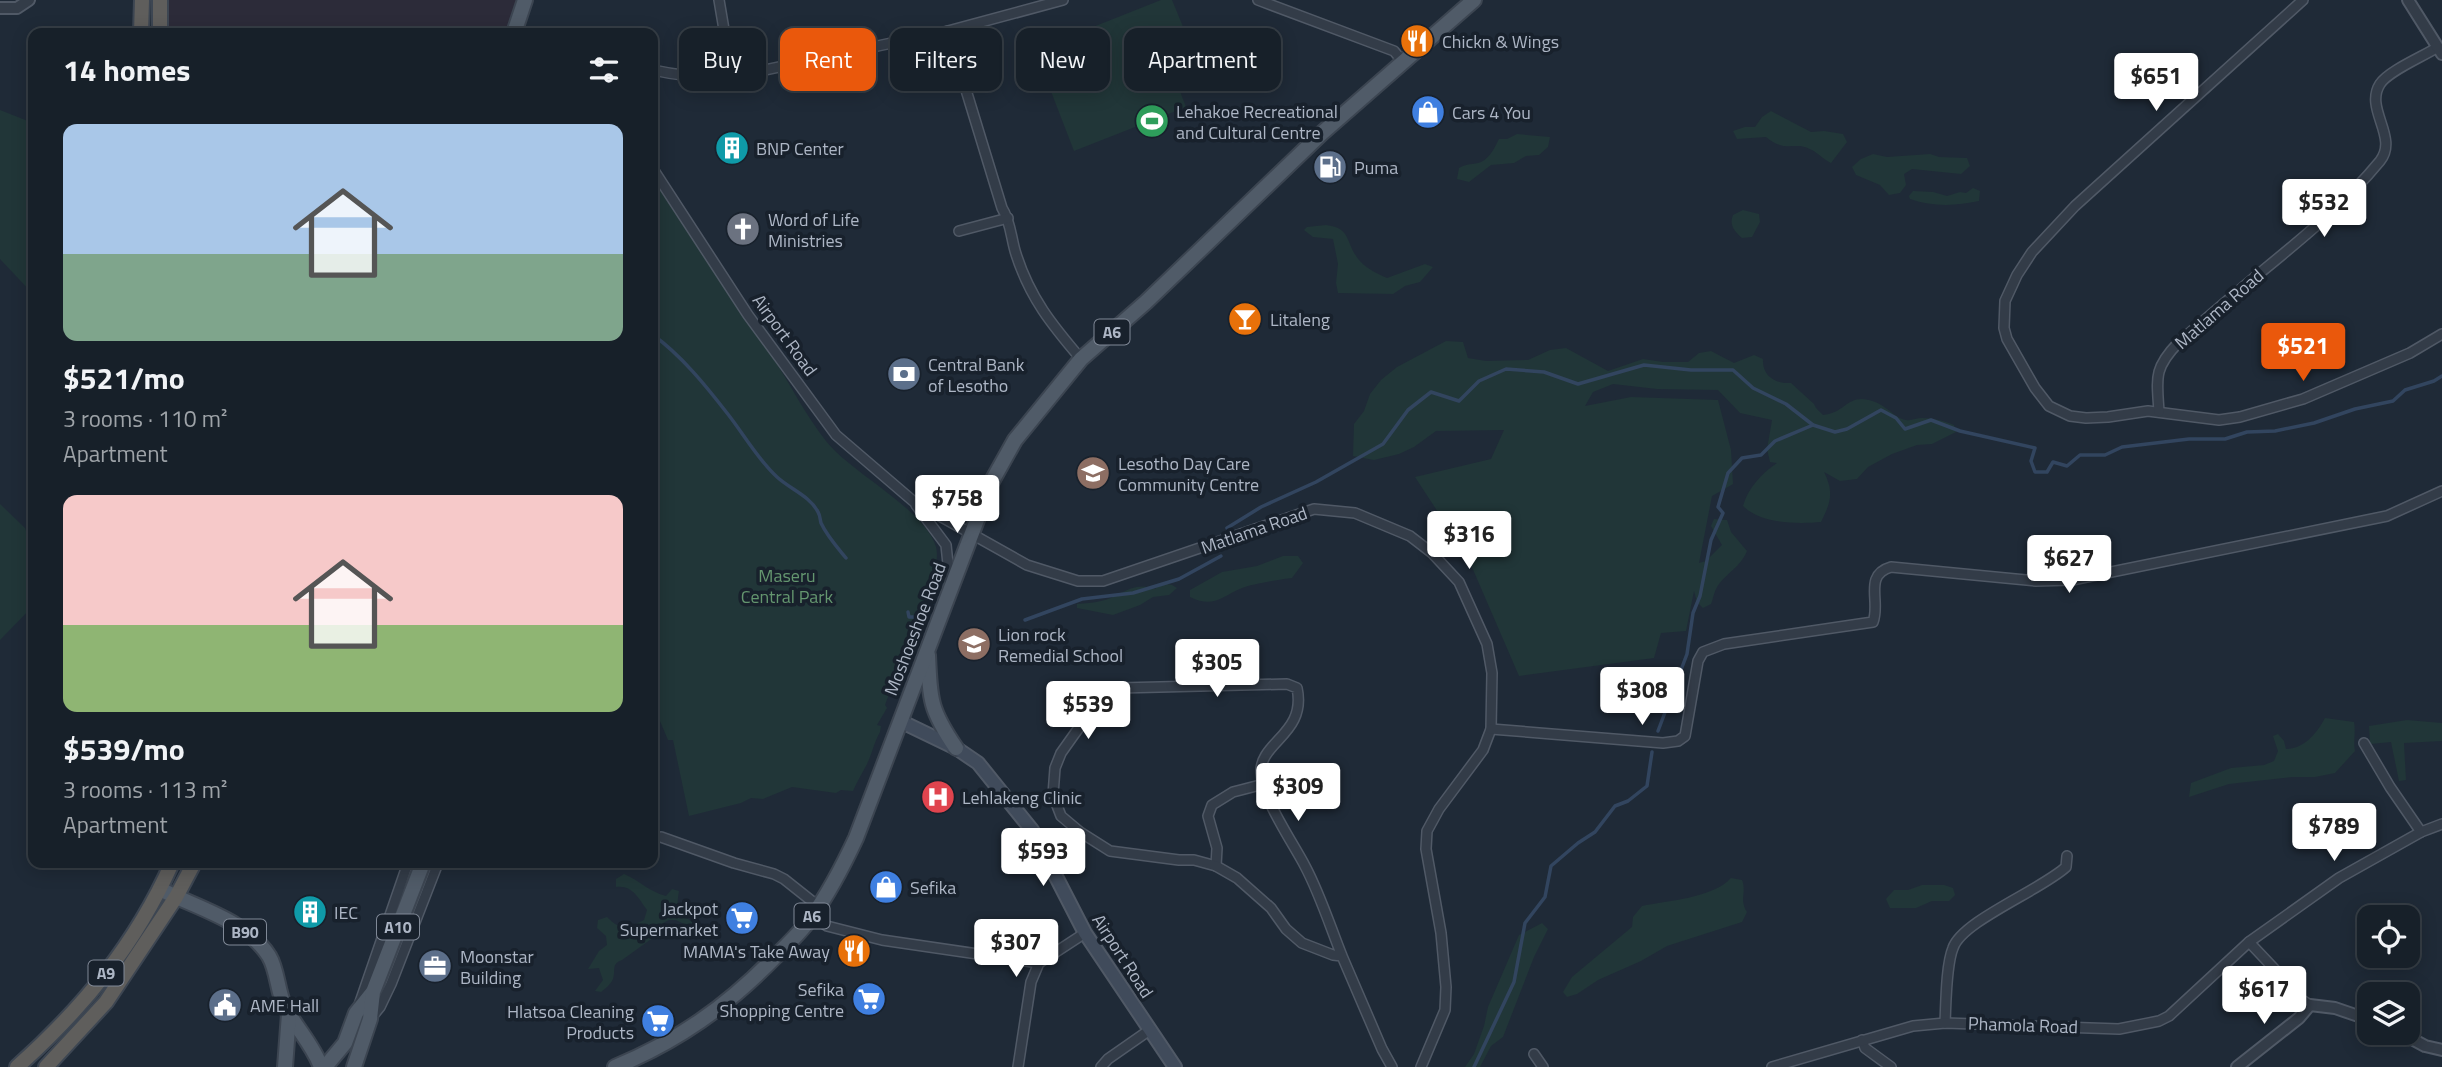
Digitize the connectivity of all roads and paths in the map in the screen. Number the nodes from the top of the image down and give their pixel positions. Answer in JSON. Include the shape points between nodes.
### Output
{"nodes":[{"id":1,"x":29,"y":0,"type":"edge"},
{"id":2,"x":142,"y":0,"type":"edge"},
{"id":3,"x":160,"y":0,"type":"edge"},
{"id":4,"x":525,"y":0,"type":"edge"},
{"id":5,"x":719,"y":0,"type":"edge"},
{"id":6,"x":1063,"y":0,"type":"edge"},
{"id":7,"x":1258,"y":0,"type":"edge"},
{"id":8,"x":1474,"y":0,"type":"edge"},
{"id":9,"x":2302,"y":0,"type":"edge"},
{"id":10,"x":2408,"y":0,"type":"edge"},
{"id":11,"x":0,"y":8,"type":"edge"},
{"id":12,"x":141,"y":28,"type":"edge"},
{"id":13,"x":160,"y":28,"type":"edge"},
{"id":14,"x":516,"y":28,"type":"edge"},
{"id":15,"x":724,"y":28,"type":"edge"},
{"id":16,"x":959,"y":28,"type":"edge"},
{"id":17,"x":890,"y":43,"type":"edge"},
{"id":18,"x":2440,"y":51,"type":"edge"},
{"id":19,"x":1404,"y":62,"type":"junction"},
{"id":20,"x":766,"y":70,"type":"edge"},
{"id":21,"x":658,"y":71,"type":"edge"},
{"id":22,"x":679,"y":74,"type":"edge"},
{"id":23,"x":966,"y":91,"type":"edge"},
{"id":24,"x":658,"y":177,"type":"edge"},
{"id":25,"x":1008,"y":218,"type":"junction"},
{"id":26,"x":959,"y":231,"type":"dead end"},
{"id":27,"x":2442,"y":334,"type":"edge"},
{"id":28,"x":1082,"y":359,"type":"junction"},
{"id":29,"x":2159,"y":412,"type":"junction"},
{"id":30,"x":2442,"y":491,"type":"edge"},
{"id":31,"x":913,"y":501,"type":"junction"},
{"id":32,"x":972,"y":535,"type":"junction"},
{"id":33,"x":951,"y":589,"type":"junction"},
{"id":34,"x":927,"y":650,"type":"junction"},
{"id":35,"x":900,"y":721,"type":"junction"},
{"id":36,"x":1491,"y":729,"type":"junction"},
{"id":37,"x":2364,"y":743,"type":"dead end"},
{"id":38,"x":956,"y":748,"type":"junction"},
{"id":39,"x":1264,"y":784,"type":"junction"},
{"id":40,"x":2442,"y":824,"type":"edge"},
{"id":41,"x":2421,"y":832,"type":"junction"},
{"id":42,"x":662,"y":837,"type":"dead end"},
{"id":43,"x":2067,"y":856,"type":"dead end"},
{"id":44,"x":1216,"y":866,"type":"junction"},
{"id":45,"x":170,"y":868,"type":"edge"},
{"id":46,"x":191,"y":868,"type":"edge"},
{"id":47,"x":407,"y":868,"type":"edge"},
{"id":48,"x":421,"y":868,"type":"edge"},
{"id":49,"x":436,"y":868,"type":"edge"},
{"id":50,"x":160,"y":889,"type":"junction"},
{"id":51,"x":176,"y":897,"type":"junction"},
{"id":52,"x":815,"y":911,"type":"junction"},
{"id":53,"x":1085,"y":933,"type":"junction"},
{"id":54,"x":2249,"y":942,"type":"junction"},
{"id":55,"x":1342,"y":956,"type":"junction"},
{"id":56,"x":1039,"y":963,"type":"junction"},
{"id":57,"x":2310,"y":1005,"type":"junction"},
{"id":58,"x":289,"y":1014,"type":"junction"},
{"id":59,"x":363,"y":1016,"type":"junction"},
{"id":60,"x":2357,"y":1016,"type":"edge"},
{"id":61,"x":1945,"y":1023,"type":"junction"},
{"id":62,"x":1151,"y":1029,"type":"junction"},
{"id":63,"x":1862,"y":1040,"type":"junction"},
{"id":64,"x":2420,"y":1043,"type":"edge"},
{"id":65,"x":2442,"y":1050,"type":"edge"},
{"id":66,"x":1534,"y":1054,"type":"dead end"},
{"id":67,"x":322,"y":1065,"type":"edge"},
{"id":68,"x":17,"y":1067,"type":"edge"},
{"id":69,"x":46,"y":1067,"type":"edge"},
{"id":70,"x":285,"y":1067,"type":"edge"},
{"id":71,"x":354,"y":1067,"type":"edge"},
{"id":72,"x":615,"y":1067,"type":"edge"},
{"id":73,"x":1018,"y":1067,"type":"edge"},
{"id":74,"x":1101,"y":1067,"type":"edge"},
{"id":75,"x":1175,"y":1067,"type":"edge"},
{"id":76,"x":1392,"y":1067,"type":"edge"},
{"id":77,"x":1421,"y":1067,"type":"edge"},
{"id":78,"x":1543,"y":1067,"type":"edge"},
{"id":79,"x":1772,"y":1067,"type":"edge"},
{"id":80,"x":1891,"y":1067,"type":"edge"},
{"id":81,"x":2237,"y":1067,"type":"edge"}],
"edges":[{"from":1,"to":11,"type":"street","via":[[17,8]]},
{"from":2,"to":12,"type":"highway"},
{"from":3,"to":13,"type":"highway"},
{"from":4,"to":14,"type":"main road"},
{"from":5,"to":15,"type":"street"},
{"from":6,"to":16,"type":"street"},
{"from":7,"to":19,"type":"street","via":[[1394,51]]},
{"from":8,"to":19,"type":"main road","name":"Moshoeshoe Road","number":"A6"},
{"from":9,"to":29,"type":"street","via":[[2075,206],[2032,252],[2006,301],[2004,328],[2049,406],[2086,418]]},
{"from":10,"to":18,"type":"street","name":"Matlama Road"},
{"from":17,"to":20,"type":"street"},
{"from":18,"to":29,"type":"street","name":"Matlama Road","via":[[2379,84],[2378,108],[2387,146],[2383,157],[2330,215],[2163,359],[2157,380]]},
{"from":19,"to":28,"type":"main road","name":"Moshoeshoe Road","number":"A6"},
{"from":21,"to":22,"type":"street"},
{"from":23,"to":25,"type":"street"},
{"from":24,"to":31,"type":"street","name":"Airport Road","via":[[748,315],[836,435]]},
{"from":25,"to":26,"type":"street"},
{"from":25,"to":28,"type":"street","via":[[1029,290],[1048,321]]},
{"from":27,"to":29,"type":"street","via":[[2410,353],[2272,409],[2219,420]]},
{"from":28,"to":32,"type":"main road","name":"Moshoeshoe Road","number":"A6","via":[[1015,440],[991,483]]},
{"from":30,"to":36,"type":"street","via":[[2386,516],[2072,580],[2036,581],[1891,567],[1875,579],[1873,622],[1724,643],[1703,652],[1685,736],[1678,741]]},
{"from":31,"to":32,"type":"street","name":"Matlama Road"},
{"from":31,"to":33,"type":"street","via":[[946,545]]},
{"from":32,"to":33,"type":"main road","name":"Moshoeshoe Road","number":"A6"},
{"from":32,"to":36,"type":"street","name":"Matlama Road","via":[[1027,565],[1078,581],[1104,581],[1314,509],[1355,513],[1410,536],[1459,582],[1487,643],[1492,673]]},
{"from":33,"to":34,"type":"main road","name":"Moshoeshoe Road","number":"A6"},
{"from":34,"to":35,"type":"main road","name":"Moshoeshoe Road","number":"A6"},
{"from":34,"to":38,"type":"main road","via":[[930,699]]},
{"from":35,"to":38,"type":"main road","name":"Airport Road"},
{"from":35,"to":52,"type":"main road","name":"Moshoeshoe Road","number":"A6","via":[[856,838]]},
{"from":36,"to":77,"type":"street","name":"Matlama Road","via":[[1483,750],[1427,831],[1446,987],[1445,1010]]},
{"from":37,"to":41,"type":"street"},
{"from":38,"to":53,"type":"main road","name":"Airport Road","via":[[978,762],[1032,830]]},
{"from":39,"to":44,"type":"street","via":[[1233,792],[1212,805],[1208,816],[1217,848]]},
{"from":39,"to":44,"type":"street","via":[[1263,759],[1286,735],[1297,708],[1297,688],[1287,684],[1119,688],[1106,696],[1061,753],[1053,794],[1061,816],[1080,832],[1110,851]]},
{"from":39,"to":55,"type":"street","via":[[1306,868]]},
{"from":40,"to":41,"type":"street","name":"Phamola Road"},
{"from":41,"to":54,"type":"street","name":"Phamola Road","via":[[2339,878]]},
{"from":42,"to":52,"type":"street","via":[[774,874]]},
{"from":43,"to":61,"type":"street","via":[[2066,867],[2054,878],[1959,937],[1952,948]]},
{"from":44,"to":55,"type":"street","via":[[1271,908],[1302,943]]},
{"from":45,"to":50,"type":"highway","number":"A9"},
{"from":46,"to":51,"type":"highway","number":"A9"},
{"from":47,"to":59,"type":"street"},
{"from":48,"to":59,"type":"main road","number":"A10"},
{"from":49,"to":59,"type":"street","via":[[380,1007]]},
{"from":50,"to":51,"type":"main road","number":"B90"},
{"from":50,"to":68,"type":"highway","number":"A9","via":[[120,957],[64,1024]]},
{"from":51,"to":58,"type":"main road","number":"B90","via":[[236,925],[257,942],[272,963]]},
{"from":51,"to":69,"type":"highway","number":"A9","via":[[106,1002]]},
{"from":52,"to":56,"type":"street","via":[[827,926],[882,940]]},
{"from":52,"to":72,"type":"main road","name":"Moshoeshoe Road","number":"A6","via":[[746,986],[702,1022]]},
{"from":53,"to":56,"type":"street"},
{"from":53,"to":62,"type":"main road","name":"Airport Road"},
{"from":54,"to":57,"type":"street"},
{"from":54,"to":61,"type":"street","name":"Phamola Road","via":[[2159,1021],[2119,1029]]},
{"from":55,"to":76,"type":"street"},
{"from":56,"to":73,"type":"street","via":[[1031,982]]},
{"from":57,"to":60,"type":"street"},
{"from":57,"to":81,"type":"street"},
{"from":58,"to":67,"type":"main road","number":"B90"},
{"from":58,"to":70,"type":"main road","number":"B90"},
{"from":59,"to":67,"type":"main road","number":"A10","via":[[345,1043]]},
{"from":59,"to":71,"type":"main road","number":"A10"},
{"from":61,"to":63,"type":"street","name":"Phamola Road"},
{"from":62,"to":74,"type":"street"},
{"from":62,"to":75,"type":"main road","name":"Airport Road"},
{"from":63,"to":79,"type":"street","name":"Phamola Road"},
{"from":63,"to":80,"type":"street","via":[[1865,1048]]},
{"from":64,"to":65,"type":"street"},
{"from":66,"to":78,"type":"street"}]}
